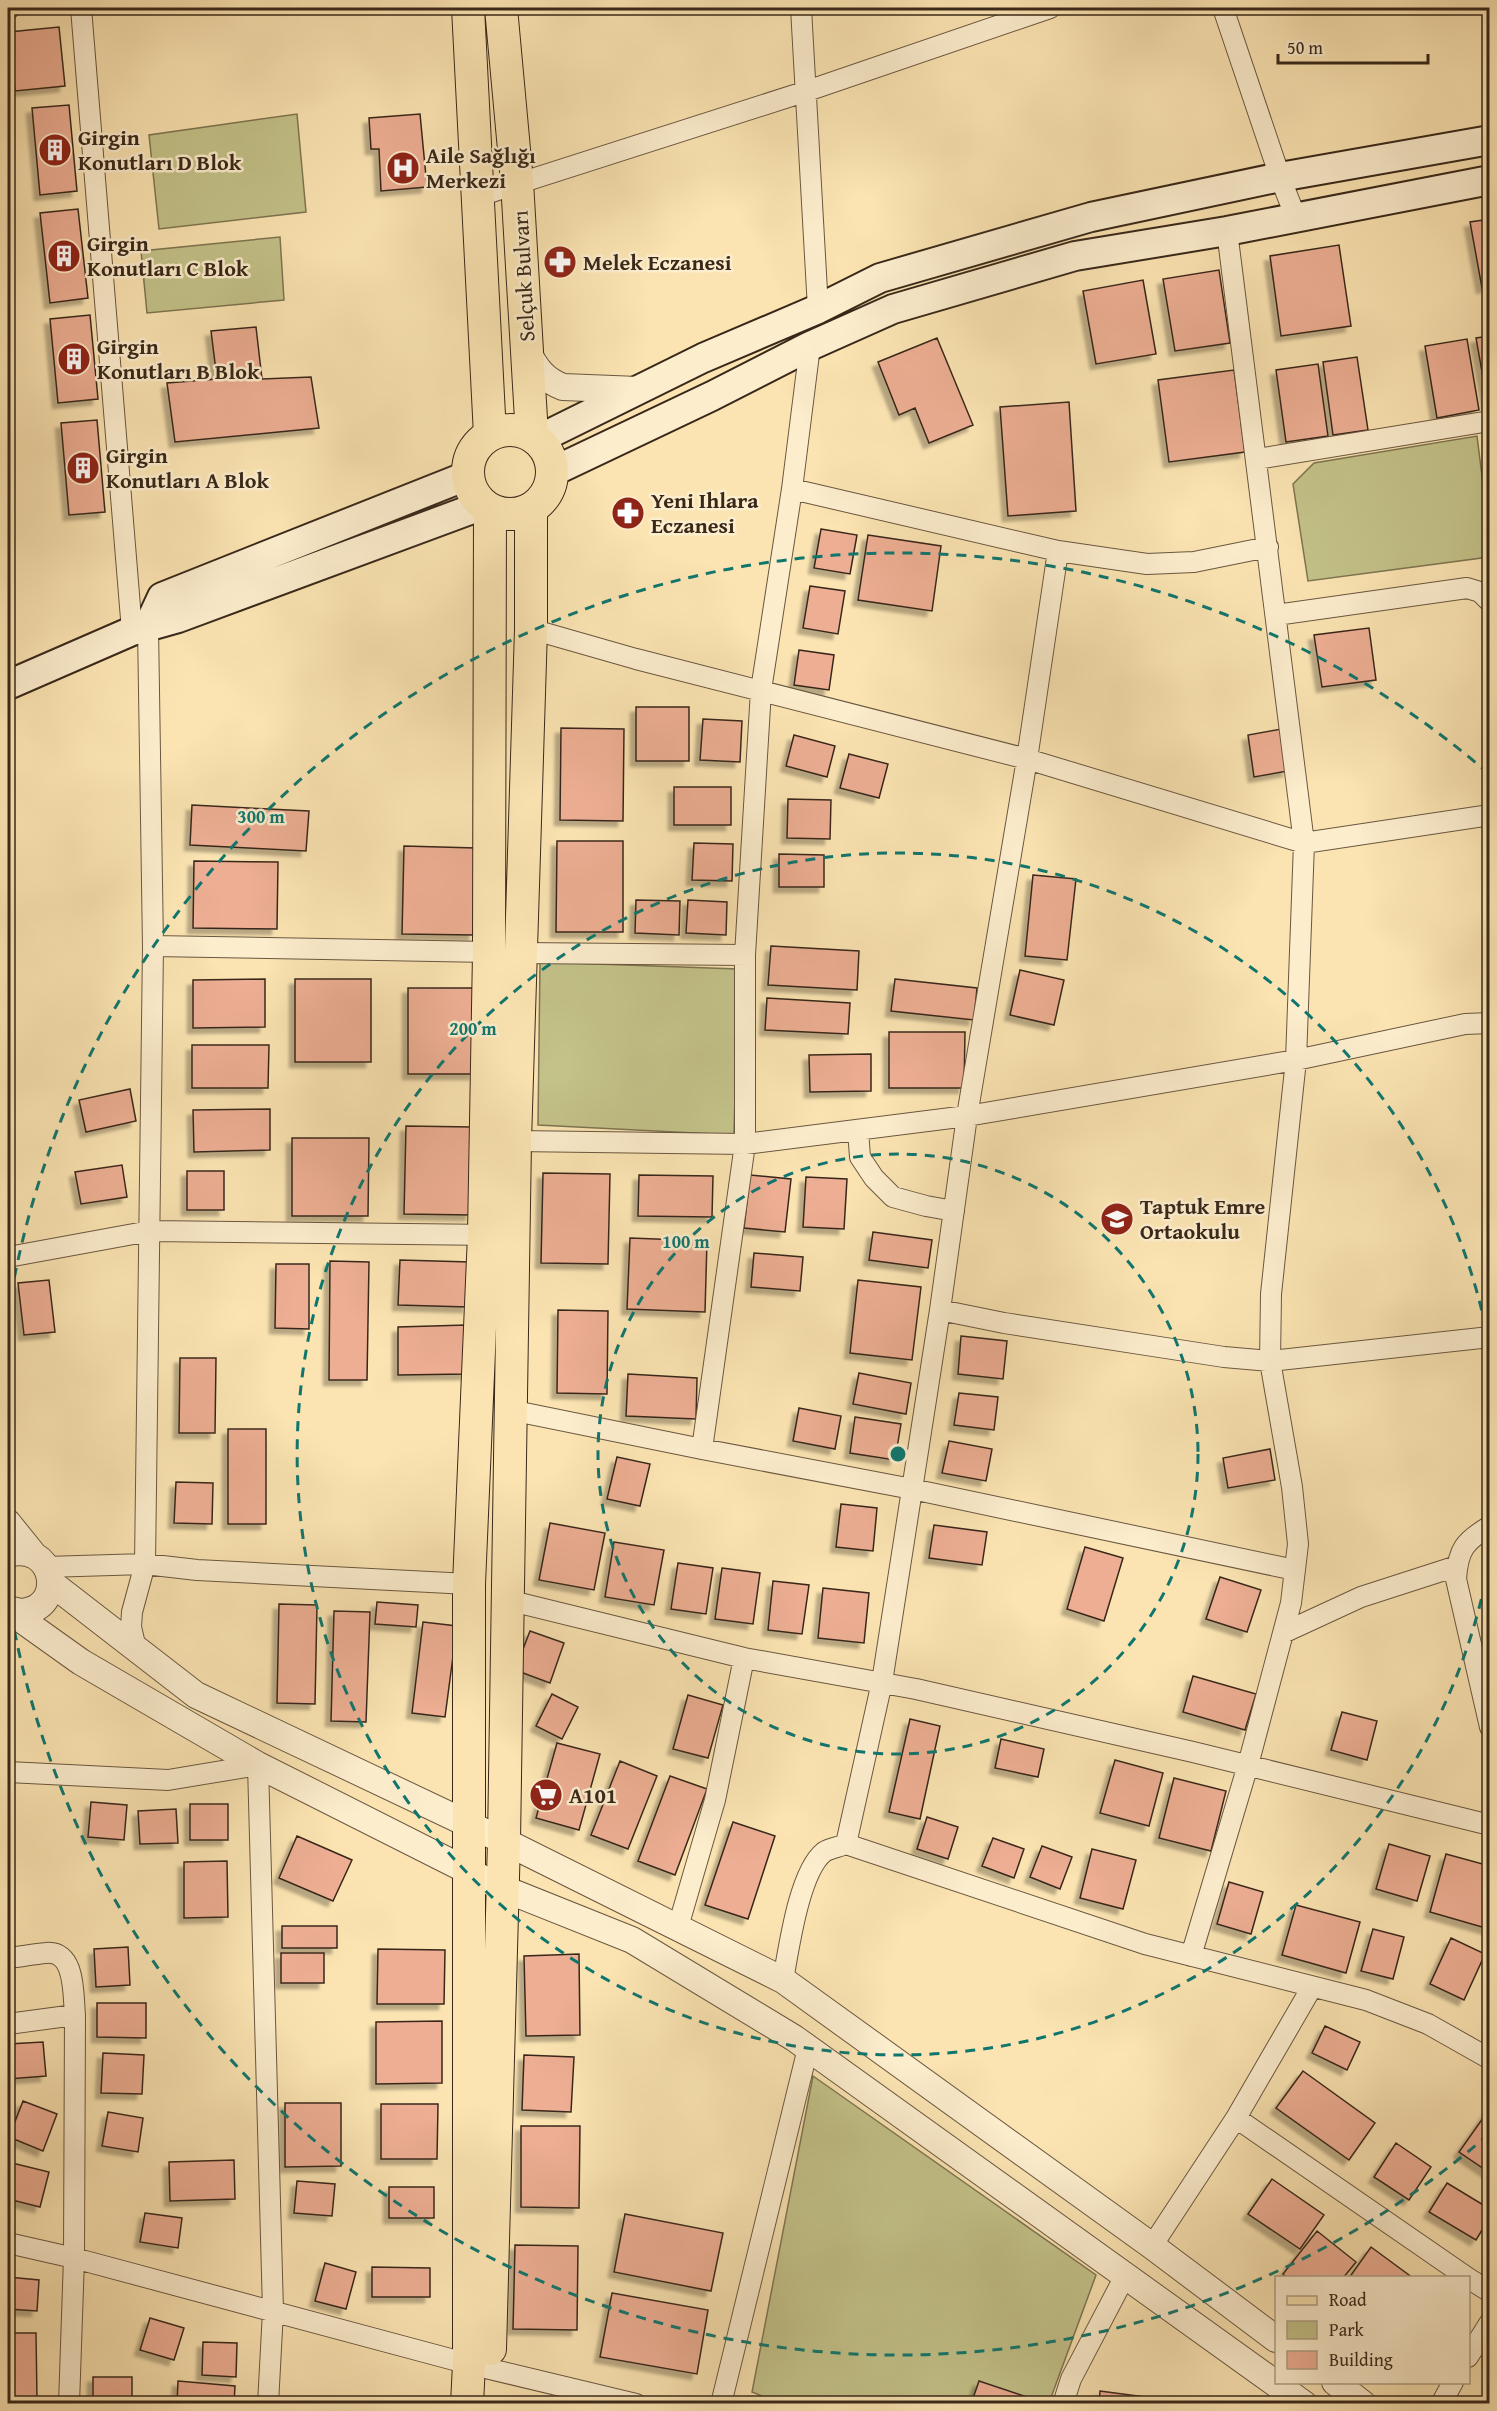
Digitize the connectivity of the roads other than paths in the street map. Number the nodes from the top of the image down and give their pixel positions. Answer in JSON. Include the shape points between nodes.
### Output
{"nodes":[{"id":1,"x":81,"y":8,"type":"edge"},
{"id":2,"x":468,"y":8,"type":"edge"},
{"id":3,"x":501,"y":8,"type":"edge"},
{"id":4,"x":801,"y":8,"type":"edge"},
{"id":5,"x":1050,"y":8,"type":"edge"},
{"id":6,"x":1223,"y":8,"type":"edge"},
{"id":7,"x":807,"y":91,"type":"junction"},
{"id":8,"x":1490,"y":140,"type":"edge"},
{"id":9,"x":1280,"y":177,"type":"junction"},
{"id":10,"x":1490,"y":180,"type":"edge"},
{"id":11,"x":517,"y":182,"type":"junction"},
{"id":12,"x":479,"y":196,"type":"junction"},
{"id":13,"x":1296,"y":218,"type":"junction"},
{"id":14,"x":1227,"y":231,"type":"junction"},
{"id":15,"x":818,"y":309,"type":"junction"},
{"id":16,"x":810,"y":346,"type":"junction"},
{"id":17,"x":527,"y":351,"type":"junction"},
{"id":18,"x":638,"y":390,"type":"junction"},
{"id":19,"x":1490,"y":421,"type":"edge"},
{"id":20,"x":490,"y":435,"type":"junction"},
{"id":21,"x":534,"y":438,"type":"junction"},
{"id":22,"x":1257,"y":459,"type":"junction"},
{"id":23,"x":552,"y":472,"type":"junction"},
{"id":24,"x":468,"y":475,"type":"junction"},
{"id":25,"x":792,"y":489,"type":"junction"},
{"id":26,"x":486,"y":507,"type":"junction"},
{"id":27,"x":531,"y":509,"type":"junction"},
{"id":28,"x":1268,"y":547,"type":"junction"},
{"id":29,"x":1058,"y":551,"type":"junction"},
{"id":30,"x":1490,"y":602,"type":"edge"},
{"id":31,"x":1276,"y":615,"type":"junction"},
{"id":32,"x":140,"y":629,"type":"junction"},
{"id":33,"x":531,"y":629,"type":"junction"},
{"id":34,"x":8,"y":685,"type":"edge"},
{"id":35,"x":761,"y":690,"type":"junction"},
{"id":36,"x":1027,"y":759,"type":"junction"},
{"id":37,"x":1490,"y":815,"type":"edge"},
{"id":38,"x":1304,"y":843,"type":"junction"},
{"id":39,"x":153,"y":946,"type":"junction"},
{"id":40,"x":504,"y":953,"type":"junction"},
{"id":41,"x":745,"y":955,"type":"junction"},
{"id":42,"x":1490,"y":1023,"type":"edge"},
{"id":43,"x":1296,"y":1060,"type":"junction"},
{"id":44,"x":967,"y":1116,"type":"junction"},
{"id":45,"x":858,"y":1130,"type":"junction"},
{"id":46,"x":515,"y":1142,"type":"junction"},
{"id":47,"x":745,"y":1144,"type":"junction"},
{"id":48,"x":954,"y":1211,"type":"junction"},
{"id":49,"x":150,"y":1231,"type":"junction"},
{"id":50,"x":499,"y":1235,"type":"junction"},
{"id":51,"x":8,"y":1257,"type":"edge"},
{"id":52,"x":940,"y":1310,"type":"junction"},
{"id":53,"x":1490,"y":1337,"type":"edge"},
{"id":54,"x":1270,"y":1361,"type":"junction"},
{"id":55,"x":510,"y":1410,"type":"junction"},
{"id":56,"x":702,"y":1449,"type":"junction"},
{"id":57,"x":912,"y":1489,"type":"junction"},
{"id":58,"x":8,"y":1523,"type":"edge"},
{"id":59,"x":1490,"y":1526,"type":"edge"},
{"id":60,"x":8,"y":1554,"type":"edge"},
{"id":61,"x":145,"y":1564,"type":"junction"},
{"id":62,"x":1457,"y":1566,"type":"junction"},
{"id":63,"x":43,"y":1568,"type":"junction"},
{"id":64,"x":1295,"y":1570,"type":"junction"},
{"id":65,"x":469,"y":1584,"type":"junction"},
{"id":66,"x":507,"y":1600,"type":"junction"},
{"id":67,"x":8,"y":1610,"type":"edge"},
{"id":68,"x":1283,"y":1633,"type":"junction"},
{"id":69,"x":136,"y":1649,"type":"junction"},
{"id":70,"x":744,"y":1659,"type":"junction"},
{"id":71,"x":882,"y":1682,"type":"junction"},
{"id":72,"x":1490,"y":1727,"type":"edge"},
{"id":73,"x":258,"y":1765,"type":"junction"},
{"id":74,"x":1248,"y":1765,"type":"junction"},
{"id":75,"x":8,"y":1772,"type":"edge"},
{"id":76,"x":468,"y":1824,"type":"junction"},
{"id":77,"x":1490,"y":1825,"type":"edge"},
{"id":78,"x":504,"y":1840,"type":"junction"},
{"id":79,"x":846,"y":1844,"type":"junction"},
{"id":80,"x":468,"y":1872,"type":"junction"},
{"id":81,"x":502,"y":1888,"type":"junction"},
{"id":82,"x":678,"y":1927,"type":"junction"},
{"id":83,"x":1191,"y":1956,"type":"junction"},
{"id":84,"x":8,"y":1959,"type":"edge"},
{"id":85,"x":783,"y":1980,"type":"junction"},
{"id":86,"x":1312,"y":1987,"type":"junction"},
{"id":87,"x":75,"y":2015,"type":"junction"},
{"id":88,"x":8,"y":2024,"type":"edge"},
{"id":89,"x":808,"y":2048,"type":"junction"},
{"id":90,"x":1490,"y":2059,"type":"edge"},
{"id":91,"x":1236,"y":2118,"type":"junction"},
{"id":92,"x":8,"y":2243,"type":"edge"},
{"id":93,"x":1152,"y":2246,"type":"junction"},
{"id":94,"x":74,"y":2258,"type":"junction"},
{"id":95,"x":1125,"y":2276,"type":"junction"},
{"id":96,"x":1465,"y":2276,"type":"edge"},
{"id":97,"x":1470,"y":2279,"type":"edge"},
{"id":98,"x":1490,"y":2292,"type":"edge"},
{"id":99,"x":273,"y":2311,"type":"junction"},
{"id":100,"x":1490,"y":2322,"type":"edge"},
{"id":101,"x":1275,"y":2338,"type":"edge"},
{"id":102,"x":1470,"y":2353,"type":"edge"},
{"id":103,"x":479,"y":2366,"type":"junction"},
{"id":104,"x":1275,"y":2382,"type":"edge"},
{"id":105,"x":1277,"y":2384,"type":"edge"},
{"id":106,"x":1338,"y":2384,"type":"edge"},
{"id":107,"x":1452,"y":2384,"type":"edge"},
{"id":108,"x":69,"y":2403,"type":"edge"},
{"id":109,"x":268,"y":2403,"type":"edge"},
{"id":110,"x":467,"y":2403,"type":"edge"},
{"id":111,"x":489,"y":2403,"type":"edge"},
{"id":112,"x":636,"y":2403,"type":"edge"},
{"id":113,"x":721,"y":2403,"type":"edge"},
{"id":114,"x":1062,"y":2403,"type":"edge"},
{"id":115,"x":1304,"y":2403,"type":"edge"},
{"id":116,"x":1363,"y":2403,"type":"edge"},
{"id":117,"x":1441,"y":2403,"type":"edge"}],
"edges":[{"from":1,"to":32,"type":"street"},
{"from":2,"to":12,"type":"main road","name":"Selçuk Bulvarı"},
{"from":3,"to":11,"type":"main road","name":"Selçuk Bulvarı"},
{"from":4,"to":7,"type":"street"},
{"from":5,"to":7,"type":"street"},
{"from":6,"to":9,"type":"street"},
{"from":7,"to":11,"type":"street"},
{"from":7,"to":15,"type":"street"},
{"from":8,"to":9,"type":"main road"},
{"from":9,"to":13,"type":"street"},
{"from":9,"to":15,"type":"main road","via":[[1091,217],[880,278]]},
{"from":10,"to":13,"type":"main road"},
{"from":11,"to":12,"type":"street"},
{"from":11,"to":17,"type":"main road","name":"Selçuk Bulvarı"},
{"from":12,"to":20,"type":"main road","name":"Selçuk Bulvarı"},
{"from":13,"to":14,"type":"main road"},
{"from":14,"to":16,"type":"main road","via":[[1075,256],[893,309]]},
{"from":14,"to":22,"type":"street"},
{"from":15,"to":18,"type":"main road"},
{"from":16,"to":23,"type":"main road"},
{"from":16,"to":25,"type":"street"},
{"from":17,"to":18,"type":"street","via":[[544,377],[563,387]]},
{"from":17,"to":21,"type":"main road","name":"Selçuk Bulvarı"},
{"from":18,"to":21,"type":"main road"},
{"from":19,"to":22,"type":"street"},
{"from":20,"to":21,"type":"main road","via":[[516,430]]},
{"from":20,"to":24,"type":"main road","via":[[472,454]]},
{"from":21,"to":23,"type":"main road","via":[[548,453]]},
{"from":22,"to":28,"type":"street"},
{"from":23,"to":27,"type":"main road","via":[[546,495]]},
{"from":24,"to":26,"type":"main road","via":[[473,494]]},
{"from":24,"to":32,"type":"main road","via":[[162,597]]},
{"from":25,"to":29,"type":"street"},
{"from":25,"to":35,"type":"street"},
{"from":26,"to":27,"type":"main road","via":[[509,515]]},
{"from":26,"to":32,"type":"main road"},
{"from":26,"to":40,"type":"main road"},
{"from":27,"to":33,"type":"main road"},
{"from":28,"to":29,"type":"street","via":[[1194,562],[1147,564]]},
{"from":28,"to":31,"type":"street"},
{"from":29,"to":36,"type":"street"},
{"from":30,"to":31,"type":"street","via":[[1480,592],[1467,588]]},
{"from":31,"to":38,"type":"street"},
{"from":32,"to":34,"type":"main road"},
{"from":32,"to":39,"type":"street"},
{"from":33,"to":35,"type":"street"},
{"from":33,"to":40,"type":"main road"},
{"from":35,"to":36,"type":"street"},
{"from":35,"to":41,"type":"street"},
{"from":36,"to":38,"type":"street"},
{"from":36,"to":44,"type":"street"},
{"from":37,"to":38,"type":"street"},
{"from":38,"to":43,"type":"street"},
{"from":39,"to":40,"type":"street"},
{"from":39,"to":49,"type":"street"},
{"from":40,"to":41,"type":"street"},
{"from":40,"to":46,"type":"main road"},
{"from":40,"to":50,"type":"main road"},
{"from":41,"to":47,"type":"street"},
{"from":42,"to":43,"type":"street","via":[[1466,1024]]},
{"from":43,"to":44,"type":"street"},
{"from":43,"to":54,"type":"street","via":[[1271,1294]]},
{"from":44,"to":45,"type":"street"},
{"from":44,"to":48,"type":"street"},
{"from":45,"to":47,"type":"street"},
{"from":45,"to":48,"type":"street","via":[[860,1157],[893,1197]]},
{"from":46,"to":47,"type":"street"},
{"from":46,"to":50,"type":"main road"},
{"from":47,"to":56,"type":"street"},
{"from":48,"to":52,"type":"street"},
{"from":49,"to":50,"type":"street"},
{"from":49,"to":51,"type":"street"},
{"from":49,"to":61,"type":"street"},
{"from":50,"to":55,"type":"main road"},
{"from":50,"to":65,"type":"main road"},
{"from":52,"to":54,"type":"street","via":[[1224,1357]]},
{"from":52,"to":57,"type":"street"},
{"from":53,"to":54,"type":"street"},
{"from":54,"to":64,"type":"street","via":[[1292,1487],[1298,1544]]},
{"from":55,"to":56,"type":"street"},
{"from":55,"to":66,"type":"main road"},
{"from":56,"to":57,"type":"street"},
{"from":57,"to":64,"type":"street"},
{"from":57,"to":71,"type":"street"},
{"from":58,"to":63,"type":"street"},
{"from":59,"to":62,"type":"street","via":[[1463,1546]]},
{"from":60,"to":63,"type":"street","via":[[20,1551]]},
{"from":61,"to":63,"type":"street"},
{"from":61,"to":65,"type":"street"},
{"from":61,"to":69,"type":"street","via":[[130,1627]]},
{"from":62,"to":68,"type":"street","via":[[1361,1597]]},
{"from":62,"to":72,"type":"street","via":[[1456,1579]]},
{"from":63,"to":67,"type":"street","via":[[49,1592],[39,1606],[26,1612]]},
{"from":63,"to":69,"type":"street"},
{"from":64,"to":68,"type":"street"},
{"from":65,"to":76,"type":"main road"},
{"from":66,"to":70,"type":"street"},
{"from":66,"to":78,"type":"main road"},
{"from":67,"to":73,"type":"street","via":[[81,1662]]},
{"from":68,"to":74,"type":"street"},
{"from":69,"to":76,"type":"street","via":[[196,1695]]},
{"from":70,"to":71,"type":"street"},
{"from":70,"to":82,"type":"street","via":[[715,1800]]},
{"from":71,"to":74,"type":"street"},
{"from":71,"to":79,"type":"street"},
{"from":73,"to":75,"type":"street","via":[[168,1780]]},
{"from":73,"to":80,"type":"street"},
{"from":73,"to":99,"type":"street"},
{"from":74,"to":77,"type":"street"},
{"from":74,"to":83,"type":"street"},
{"from":76,"to":78,"type":"street"},
{"from":76,"to":80,"type":"main road"},
{"from":78,"to":81,"type":"main road"},
{"from":78,"to":82,"type":"street"},
{"from":79,"to":83,"type":"street"},
{"from":79,"to":85,"type":"street","via":[[825,1852],[810,1870]]},
{"from":80,"to":81,"type":"street"},
{"from":80,"to":103,"type":"main road"},
{"from":81,"to":89,"type":"street","via":[[632,1940]]},
{"from":81,"to":103,"type":"main road"},
{"from":82,"to":85,"type":"street"},
{"from":83,"to":86,"type":"street"},
{"from":84,"to":87,"type":"street","via":[[48,1952],[63,1958],[69,1966]]},
{"from":85,"to":93,"type":"street"},
{"from":86,"to":90,"type":"street","via":[[1366,2000],[1428,2024]]},
{"from":86,"to":91,"type":"street"},
{"from":87,"to":88,"type":"street"},
{"from":87,"to":94,"type":"street"},
{"from":89,"to":95,"type":"street"},
{"from":89,"to":113,"type":"street"},
{"from":91,"to":93,"type":"street"},
{"from":91,"to":96,"type":"street"},
{"from":92,"to":94,"type":"street"},
{"from":93,"to":101,"type":"street"},
{"from":94,"to":99,"type":"street"},
{"from":94,"to":108,"type":"street"},
{"from":95,"to":104,"type":"street"},
{"from":95,"to":114,"type":"street"},
{"from":97,"to":98,"type":"street"},
{"from":99,"to":103,"type":"street"},
{"from":99,"to":109,"type":"street"},
{"from":100,"to":102,"type":"street"},
{"from":103,"to":110,"type":"main road"},
{"from":103,"to":111,"type":"main road"},
{"from":103,"to":112,"type":"street"},
{"from":105,"to":115,"type":"street"},
{"from":106,"to":116,"type":"street"},
{"from":107,"to":117,"type":"street"}]}
